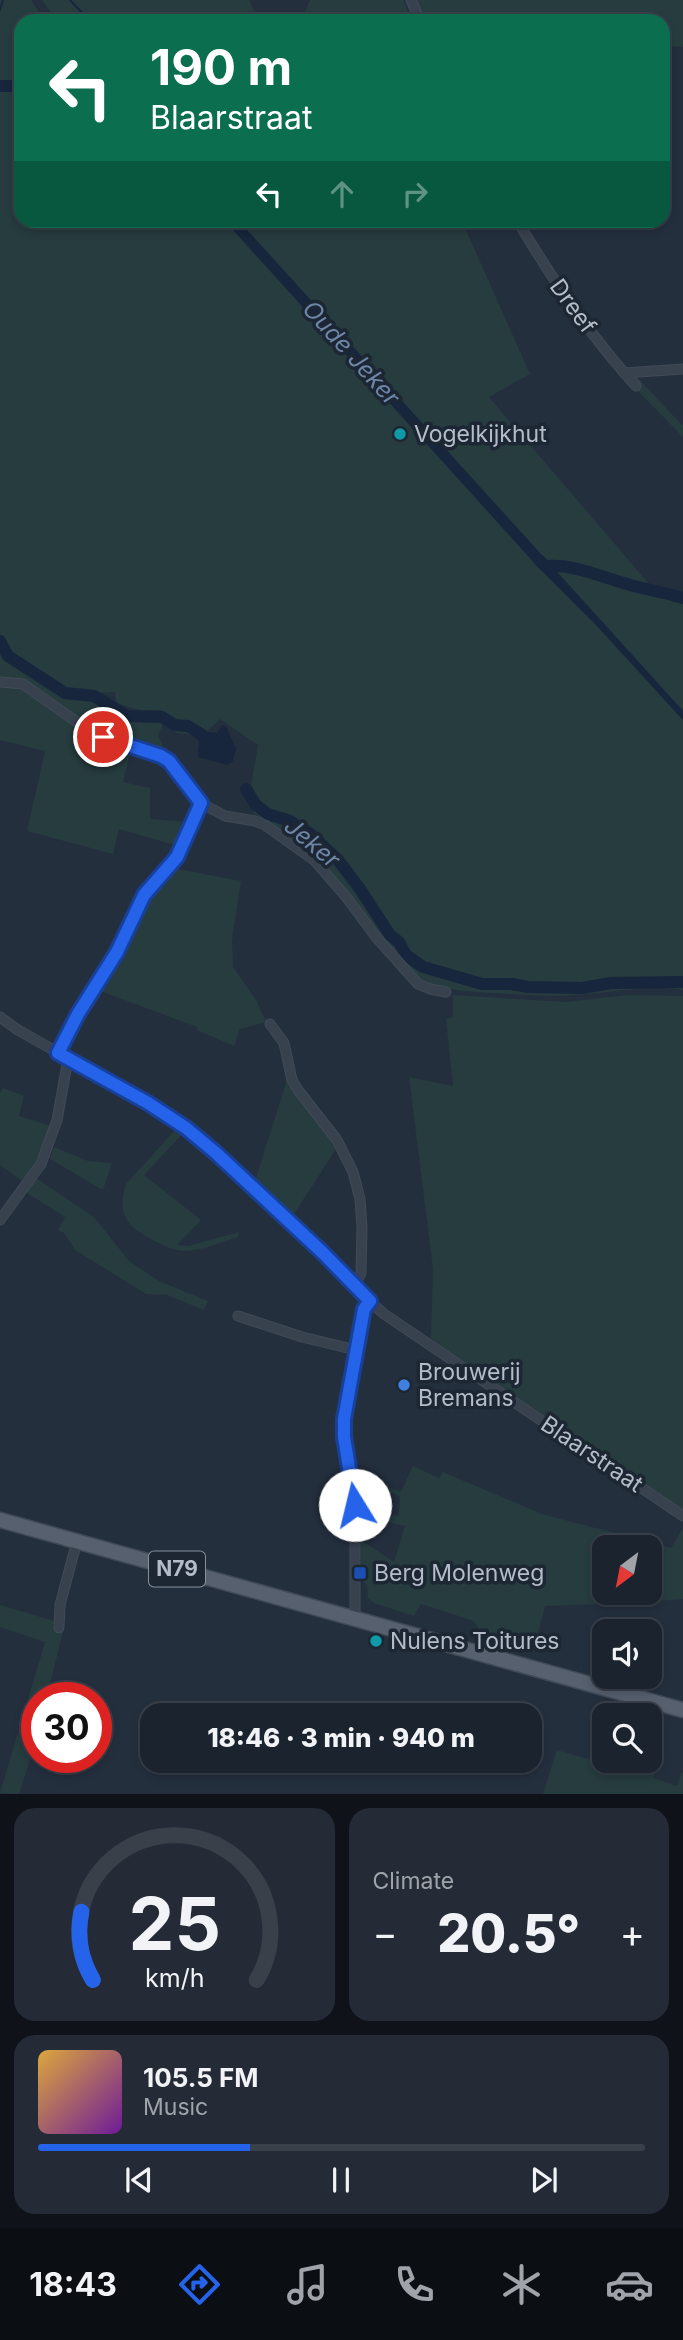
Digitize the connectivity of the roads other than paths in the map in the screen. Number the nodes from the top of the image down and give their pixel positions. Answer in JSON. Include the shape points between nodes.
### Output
{"nodes":[{"id":1,"x":522,"y":228,"type":"edge"},
{"id":2,"x":683,"y":369,"type":"edge"},
{"id":3,"x":624,"y":373,"type":"junction"},
{"id":4,"x":636,"y":386,"type":"dead end"},
{"id":5,"x":0,"y":682,"type":"edge"},
{"id":6,"x":201,"y":803,"type":"junction"},
{"id":7,"x":446,"y":992,"type":"dead end"},
{"id":8,"x":0,"y":1017,"type":"edge"},
{"id":9,"x":270,"y":1024,"type":"dead end"},
{"id":10,"x":58,"y":1053,"type":"junction"},
{"id":11,"x":68,"y":1059,"type":"junction"},
{"id":12,"x":0,"y":1220,"type":"edge"},
{"id":13,"x":354,"y":1288,"type":"junction"},
{"id":14,"x":370,"y":1301,"type":"junction"},
{"id":15,"x":238,"y":1317,"type":"dead end"},
{"id":16,"x":356,"y":1350,"type":"junction"},
{"id":17,"x":683,"y":1516,"type":"edge"},
{"id":18,"x":0,"y":1520,"type":"edge"},
{"id":19,"x":77,"y":1541,"type":"junction"},
{"id":20,"x":355,"y":1619,"type":"junction"},
{"id":21,"x":59,"y":1628,"type":"dead end"},
{"id":22,"x":683,"y":1710,"type":"edge"}],
"edges":[{"from":1,"to":3,"type":"street","name":"Dreef","via":[[554,280]]},
{"from":2,"to":3,"type":"street"},
{"from":3,"to":4,"type":"street","name":"Dreef"},
{"from":5,"to":6,"type":"street","via":[[23,684],[103,737],[161,756]]},
{"from":6,"to":7,"type":"street","via":[[225,816],[265,825],[314,860],[418,984]]},
{"from":6,"to":10,"type":"street","via":[[177,857],[144,895],[117,952]]},
{"from":8,"to":10,"type":"street","name":"Blaarstraat"},
{"from":9,"to":13,"type":"street","via":[[284,1043],[292,1080],[337,1140],[353,1172],[362,1228],[361,1273]]},
{"from":10,"to":11,"type":"street","name":"Blaarstraat"},
{"from":11,"to":12,"type":"street","via":[[57,1120],[41,1164]]},
{"from":11,"to":13,"type":"street","name":"Blaarstraat","via":[[186,1128],[322,1252]]},
{"from":13,"to":14,"type":"street","name":"Blaarstraat"},
{"from":14,"to":16,"type":"street","via":[[364,1309]]},
{"from":14,"to":17,"type":"street","name":"Blaarstraat"},
{"from":15,"to":16,"type":"street"},
{"from":16,"to":20,"type":"street","via":[[344,1419],[355,1505]]},
{"from":18,"to":19,"type":"main road","number":"N79"},
{"from":19,"to":20,"type":"main road","number":"N79"},
{"from":19,"to":21,"type":"street","via":[[60,1605]]},
{"from":20,"to":22,"type":"main road"}]}
